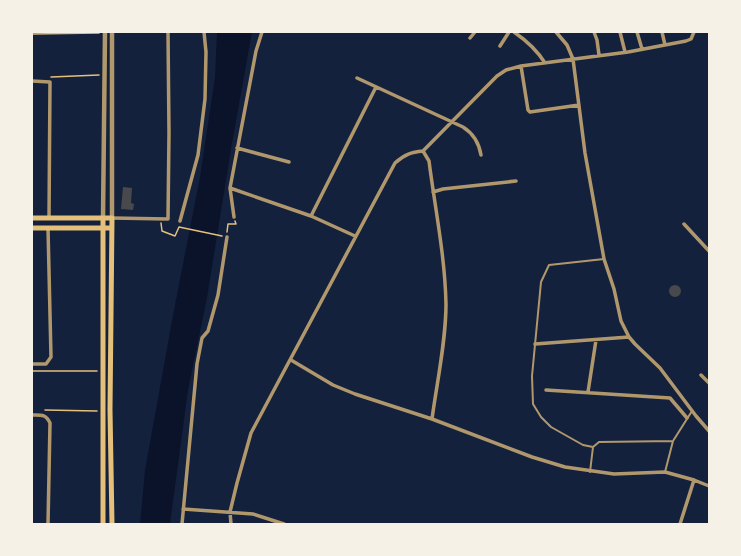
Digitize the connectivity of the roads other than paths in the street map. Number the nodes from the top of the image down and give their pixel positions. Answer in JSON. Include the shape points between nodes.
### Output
{"nodes":[{"id":1,"x":112,"y":32,"type":"edge"},
{"id":2,"x":168,"y":32,"type":"edge"},
{"id":3,"x":204,"y":32,"type":"edge"},
{"id":4,"x":262,"y":32,"type":"edge"},
{"id":5,"x":475,"y":32,"type":"edge"},
{"id":6,"x":509,"y":32,"type":"edge"},
{"id":7,"x":514,"y":32,"type":"edge"},
{"id":8,"x":556,"y":32,"type":"edge"},
{"id":9,"x":594,"y":32,"type":"edge"},
{"id":10,"x":620,"y":32,"type":"edge"},
{"id":11,"x":637,"y":32,"type":"edge"},
{"id":12,"x":662,"y":32,"type":"edge"},
{"id":13,"x":694,"y":32,"type":"edge"},
{"id":14,"x":105,"y":33,"type":"edge"},
{"id":15,"x":470,"y":38,"type":"dead end"},
{"id":16,"x":665,"y":45,"type":"junction"},
{"id":17,"x":500,"y":46,"type":"dead end"},
{"id":18,"x":642,"y":49,"type":"junction"},
{"id":19,"x":625,"y":52,"type":"junction"},
{"id":20,"x":599,"y":55,"type":"junction"},
{"id":21,"x":573,"y":58,"type":"junction"},
{"id":22,"x":545,"y":63,"type":"junction"},
{"id":23,"x":521,"y":66,"type":"junction"},
{"id":24,"x":357,"y":78,"type":"dead end"},
{"id":25,"x":32,"y":81,"type":"edge"},
{"id":26,"x":376,"y":87,"type":"junction"},
{"id":27,"x":579,"y":105,"type":"junction"},
{"id":28,"x":453,"y":122,"type":"junction"},
{"id":29,"x":238,"y":148,"type":"junction"},
{"id":30,"x":423,"y":152,"type":"junction"},
{"id":31,"x":481,"y":155,"type":"dead end"},
{"id":32,"x":289,"y":162,"type":"dead end"},
{"id":33,"x":516,"y":181,"type":"dead end"},
{"id":34,"x":230,"y":188,"type":"junction"},
{"id":35,"x":433,"y":192,"type":"junction"},
{"id":36,"x":311,"y":216,"type":"junction"},
{"id":37,"x":234,"y":217,"type":"dead end"},
{"id":38,"x":32,"y":218,"type":"edge"},
{"id":39,"x":49,"y":218,"type":"junction"},
{"id":40,"x":103,"y":218,"type":"junction"},
{"id":41,"x":112,"y":218,"type":"junction"},
{"id":42,"x":180,"y":221,"type":"dead end"},
{"id":43,"x":684,"y":224,"type":"dead end"},
{"id":44,"x":32,"y":228,"type":"edge"},
{"id":45,"x":48,"y":228,"type":"junction"},
{"id":46,"x":112,"y":228,"type":"junction"},
{"id":47,"x":104,"y":229,"type":"junction"},
{"id":48,"x":355,"y":236,"type":"junction"},
{"id":49,"x":225,"y":237,"type":"road end"},
{"id":50,"x":709,"y":251,"type":"edge"},
{"id":51,"x":604,"y":259,"type":"junction"},
{"id":52,"x":103,"y":282,"type":"junction"},
{"id":53,"x":112,"y":282,"type":"junction"},
{"id":54,"x":629,"y":337,"type":"junction"},
{"id":55,"x":596,"y":340,"type":"junction"},
{"id":56,"x":535,"y":344,"type":"junction"},
{"id":57,"x":291,"y":360,"type":"junction"},
{"id":58,"x":32,"y":364,"type":"edge"},
{"id":59,"x":701,"y":375,"type":"dead end"},
{"id":60,"x":709,"y":383,"type":"edge"},
{"id":61,"x":546,"y":390,"type":"dead end"},
{"id":62,"x":103,"y":392,"type":"junction"},
{"id":63,"x":111,"y":392,"type":"junction"},
{"id":64,"x":588,"y":392,"type":"junction"},
{"id":65,"x":692,"y":410,"type":"junction"},
{"id":66,"x":32,"y":415,"type":"edge"},
{"id":67,"x":687,"y":418,"type":"junction"},
{"id":68,"x":432,"y":419,"type":"junction"},
{"id":69,"x":709,"y":431,"type":"edge"},
{"id":70,"x":673,"y":441,"type":"junction"},
{"id":71,"x":593,"y":447,"type":"junction"},
{"id":72,"x":590,"y":472,"type":"junction"},
{"id":73,"x":665,"y":472,"type":"junction"},
{"id":74,"x":694,"y":480,"type":"junction"},
{"id":75,"x":709,"y":486,"type":"edge"},
{"id":76,"x":183,"y":509,"type":"junction"},
{"id":77,"x":230,"y":512,"type":"junction"},
{"id":78,"x":48,"y":524,"type":"edge"},
{"id":79,"x":103,"y":524,"type":"edge"},
{"id":80,"x":112,"y":524,"type":"edge"},
{"id":81,"x":182,"y":524,"type":"edge"},
{"id":82,"x":231,"y":524,"type":"edge"},
{"id":83,"x":284,"y":524,"type":"edge"},
{"id":84,"x":680,"y":524,"type":"edge"}],
"edges":[{"from":1,"to":41,"type":"street"},
{"from":2,"to":41,"type":"street","via":[[168,219]]},
{"from":3,"to":42,"type":"street","via":[[205,99],[198,154]]},
{"from":4,"to":29,"type":"street","via":[[256,51]]},
{"from":5,"to":15,"type":"street"},
{"from":6,"to":17,"type":"street"},
{"from":7,"to":22,"type":"street","via":[[538,52]]},
{"from":8,"to":21,"type":"street","via":[[568,44]]},
{"from":9,"to":20,"type":"street"},
{"from":10,"to":19,"type":"street"},
{"from":11,"to":18,"type":"street"},
{"from":12,"to":16,"type":"street"},
{"from":13,"to":16,"type":"street","via":[[688,40]]},
{"from":14,"to":40,"type":"street"},
{"from":16,"to":18,"type":"street"},
{"from":18,"to":19,"type":"street"},
{"from":19,"to":20,"type":"street"},
{"from":20,"to":21,"type":"street"},
{"from":21,"to":22,"type":"street"},
{"from":21,"to":27,"type":"street"},
{"from":22,"to":23,"type":"street"},
{"from":23,"to":27,"type":"street","via":[[530,112]]},
{"from":23,"to":28,"type":"street","via":[[502,73]]},
{"from":24,"to":26,"type":"street"},
{"from":25,"to":39,"type":"street","via":[[50,82]]},
{"from":26,"to":28,"type":"street"},
{"from":26,"to":36,"type":"street"},
{"from":27,"to":51,"type":"street"},
{"from":28,"to":30,"type":"street"},
{"from":28,"to":31,"type":"street","via":[[472,134]]},
{"from":29,"to":32,"type":"street"},
{"from":29,"to":34,"type":"street"},
{"from":30,"to":35,"type":"street","via":[[429,161]]},
{"from":30,"to":48,"type":"street","via":[[412,152],[395,163]]},
{"from":33,"to":35,"type":"street"},
{"from":34,"to":36,"type":"street"},
{"from":34,"to":37,"type":"street"},
{"from":35,"to":68,"type":"street","via":[[446,304]]},
{"from":36,"to":48,"type":"street"},
{"from":38,"to":39,"type":"main road"},
{"from":39,"to":40,"type":"main road"},
{"from":40,"to":41,"type":"main road"},
{"from":40,"to":47,"type":"main road"},
{"from":41,"to":46,"type":"main road"},
{"from":43,"to":50,"type":"street"},
{"from":44,"to":45,"type":"main road"},
{"from":45,"to":47,"type":"main road"},
{"from":45,"to":58,"type":"street","via":[[51,357],[46,364]]},
{"from":46,"to":47,"type":"main road"},
{"from":46,"to":53,"type":"main road"},
{"from":47,"to":52,"type":"main road"},
{"from":48,"to":57,"type":"street"},
{"from":49,"to":76,"type":"street","via":[[218,295],[208,331],[202,338],[197,364]]},
{"from":51,"to":54,"type":"street","via":[[621,321]]},
{"from":51,"to":56,"type":"lane","via":[[549,265],[541,282]]},
{"from":52,"to":53,"type":"main road"},
{"from":52,"to":62,"type":"main road"},
{"from":53,"to":63,"type":"main road"},
{"from":54,"to":55,"type":"street"},
{"from":54,"to":65,"type":"street","via":[[660,368]]},
{"from":55,"to":56,"type":"street"},
{"from":55,"to":64,"type":"street"},
{"from":56,"to":71,"type":"lane","via":[[533,404],[551,427]]},
{"from":57,"to":68,"type":"street","via":[[333,385]]},
{"from":57,"to":77,"type":"street","via":[[251,433]]},
{"from":59,"to":60,"type":"street"},
{"from":61,"to":64,"type":"street"},
{"from":62,"to":63,"type":"main road"},
{"from":62,"to":79,"type":"main road"},
{"from":63,"to":80,"type":"main road"},
{"from":64,"to":67,"type":"street","via":[[670,398]]},
{"from":65,"to":67,"type":"lane"},
{"from":65,"to":69,"type":"street"},
{"from":66,"to":78,"type":"street","via":[[44,415],[50,422]]},
{"from":67,"to":70,"type":"lane"},
{"from":68,"to":72,"type":"street","via":[[532,457]]},
{"from":70,"to":71,"type":"lane","via":[[599,442]]},
{"from":70,"to":73,"type":"lane"},
{"from":71,"to":72,"type":"lane"},
{"from":72,"to":73,"type":"street"},
{"from":73,"to":74,"type":"street"},
{"from":74,"to":75,"type":"street"},
{"from":74,"to":84,"type":"street"},
{"from":76,"to":77,"type":"street"},
{"from":76,"to":81,"type":"street"},
{"from":77,"to":82,"type":"street"},
{"from":77,"to":83,"type":"street","via":[[254,514]]}]}
